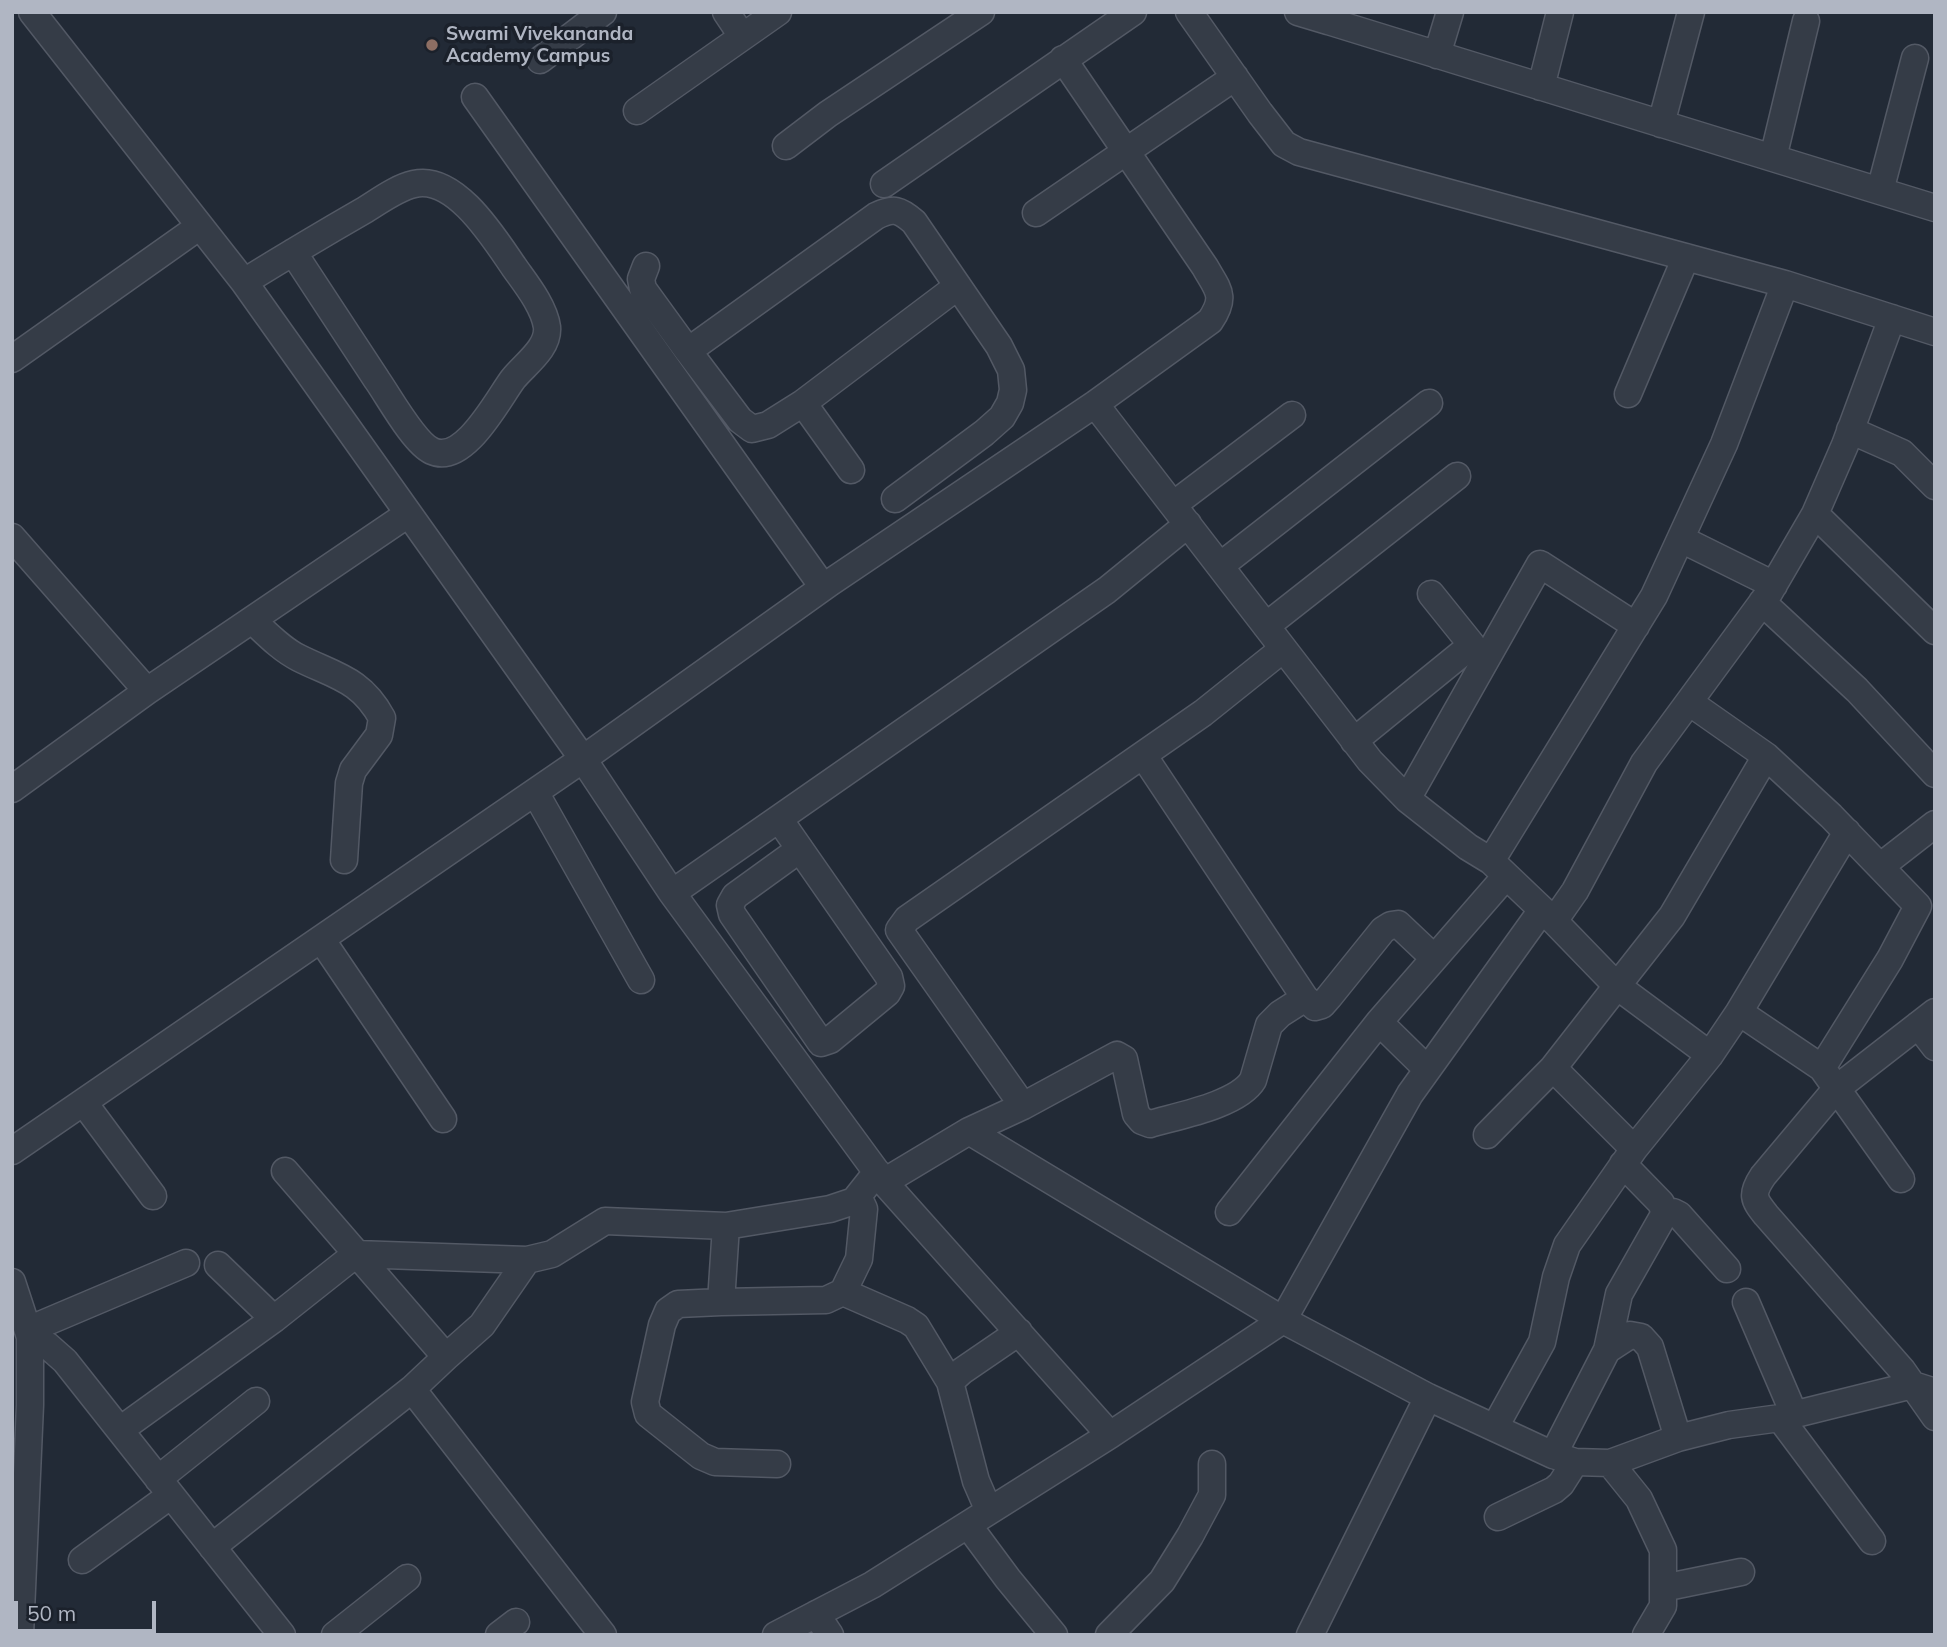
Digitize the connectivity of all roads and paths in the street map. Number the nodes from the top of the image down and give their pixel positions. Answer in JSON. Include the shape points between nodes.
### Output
{"nodes":[{"id":1,"x":32,"y":12,"type":"edge"},
{"id":2,"x":603,"y":12,"type":"edge"},
{"id":3,"x":726,"y":12,"type":"edge"},
{"id":4,"x":778,"y":12,"type":"edge"},
{"id":5,"x":981,"y":12,"type":"edge"},
{"id":6,"x":1133,"y":12,"type":"edge"},
{"id":7,"x":1189,"y":12,"type":"edge"},
{"id":8,"x":1298,"y":12,"type":"edge"},
{"id":9,"x":1450,"y":12,"type":"edge"},
{"id":10,"x":1560,"y":12,"type":"edge"},
{"id":11,"x":1691,"y":12,"type":"edge"},
{"id":12,"x":1329,"y":17,"type":"edge"},
{"id":13,"x":1806,"y":21,"type":"dead end"},
{"id":14,"x":743,"y":36,"type":"junction"},
{"id":15,"x":1437,"y":55,"type":"junction"},
{"id":16,"x":1914,"y":58,"type":"dead end"},
{"id":17,"x":1063,"y":59,"type":"junction"},
{"id":18,"x":540,"y":60,"type":"dead end"},
{"id":19,"x":1235,"y":77,"type":"junction"},
{"id":20,"x":1541,"y":87,"type":"junction"},
{"id":21,"x":475,"y":97,"type":"dead end"},
{"id":22,"x":637,"y":111,"type":"dead end"},
{"id":23,"x":1661,"y":124,"type":"junction"},
{"id":24,"x":786,"y":146,"type":"dead end"},
{"id":25,"x":1126,"y":151,"type":"junction"},
{"id":26,"x":1773,"y":158,"type":"junction"},
{"id":27,"x":884,"y":184,"type":"dead end"},
{"id":28,"x":1880,"y":191,"type":"junction"},
{"id":29,"x":1935,"y":208,"type":"edge"},
{"id":30,"x":1036,"y":213,"type":"dead end"},
{"id":31,"x":200,"y":226,"type":"junction"},
{"id":32,"x":293,"y":252,"type":"junction"},
{"id":33,"x":1686,"y":257,"type":"junction"},
{"id":34,"x":646,"y":266,"type":"dead end"},
{"id":35,"x":244,"y":282,"type":"junction"},
{"id":36,"x":1785,"y":284,"type":"junction"},
{"id":37,"x":958,"y":286,"type":"junction"},
{"id":38,"x":1892,"y":318,"type":"junction"},
{"id":39,"x":1935,"y":332,"type":"edge"},
{"id":40,"x":688,"y":351,"type":"junction"},
{"id":41,"x":12,"y":359,"type":"edge"},
{"id":42,"x":1628,"y":394,"type":"dead end"},
{"id":43,"x":803,"y":403,"type":"junction"},
{"id":44,"x":1429,"y":403,"type":"dead end"},
{"id":45,"x":1095,"y":404,"type":"junction"},
{"id":46,"x":1292,"y":415,"type":"dead end"},
{"id":47,"x":1850,"y":430,"type":"junction"},
{"id":48,"x":950,"y":460,"type":"junction"},
{"id":49,"x":851,"y":470,"type":"dead end"},
{"id":50,"x":1457,"y":476,"type":"dead end"},
{"id":51,"x":1935,"y":486,"type":"edge"},
{"id":52,"x":970,"y":487,"type":"junction"},
{"id":53,"x":895,"y":499,"type":"dead end"},
{"id":54,"x":408,"y":514,"type":"junction"},
{"id":55,"x":1181,"y":514,"type":"junction"},
{"id":56,"x":1815,"y":514,"type":"junction"},
{"id":57,"x":12,"y":537,"type":"edge"},
{"id":58,"x":1681,"y":539,"type":"junction"},
{"id":59,"x":1220,"y":566,"type":"junction"},
{"id":60,"x":823,"y":587,"type":"junction"},
{"id":61,"x":1768,"y":593,"type":"junction"},
{"id":62,"x":1431,"y":594,"type":"dead end"},
{"id":63,"x":251,"y":620,"type":"junction"},
{"id":64,"x":1266,"y":626,"type":"junction"},
{"id":65,"x":1636,"y":626,"type":"junction"},
{"id":66,"x":1935,"y":631,"type":"edge"},
{"id":67,"x":1283,"y":649,"type":"junction"},
{"id":68,"x":147,"y":691,"type":"junction"},
{"id":69,"x":1689,"y":702,"type":"junction"},
{"id":70,"x":1354,"y":741,"type":"junction"},
{"id":71,"x":1143,"y":755,"type":"junction"},
{"id":72,"x":1766,"y":756,"type":"junction"},
{"id":73,"x":583,"y":759,"type":"junction"},
{"id":74,"x":1935,"y":774,"type":"edge"},
{"id":75,"x":12,"y":789,"type":"edge"},
{"id":76,"x":535,"y":792,"type":"junction"},
{"id":77,"x":1407,"y":799,"type":"junction"},
{"id":78,"x":779,"y":819,"type":"junction"},
{"id":79,"x":1935,"y":824,"type":"edge"},
{"id":80,"x":1847,"y":832,"type":"junction"},
{"id":81,"x":800,"y":849,"type":"junction"},
{"id":82,"x":344,"y":860,"type":"dead end"},
{"id":83,"x":1881,"y":866,"type":"junction"},
{"id":84,"x":1498,"y":869,"type":"junction"},
{"id":85,"x":672,"y":893,"type":"junction"},
{"id":86,"x":1927,"y":914,"type":"edge"},
{"id":87,"x":1548,"y":916,"type":"junction"},
{"id":88,"x":321,"y":939,"type":"junction"},
{"id":89,"x":1434,"y":958,"type":"junction"},
{"id":90,"x":640,"y":980,"type":"dead end"},
{"id":91,"x":1617,"y":986,"type":"junction"},
{"id":92,"x":1305,"y":998,"type":"junction"},
{"id":93,"x":1739,"y":1012,"type":"junction"},
{"id":94,"x":1926,"y":1018,"type":"edge"},
{"id":95,"x":1379,"y":1022,"type":"junction"},
{"id":96,"x":1935,"y":1047,"type":"edge"},
{"id":97,"x":1710,"y":1055,"type":"junction"},
{"id":98,"x":1553,"y":1068,"type":"junction"},
{"id":99,"x":1427,"y":1069,"type":"junction"},
{"id":100,"x":1829,"y":1078,"type":"junction"},
{"id":101,"x":84,"y":1103,"type":"junction"},
{"id":102,"x":1023,"y":1106,"type":"junction"},
{"id":103,"x":443,"y":1119,"type":"dead end"},
{"id":104,"x":969,"y":1131,"type":"junction"},
{"id":105,"x":1487,"y":1135,"type":"dead end"},
{"id":106,"x":12,"y":1151,"type":"edge"},
{"id":107,"x":1628,"y":1156,"type":"junction"},
{"id":108,"x":285,"y":1171,"type":"dead end"},
{"id":109,"x":881,"y":1177,"type":"junction"},
{"id":110,"x":1900,"y":1179,"type":"dead end"},
{"id":111,"x":153,"y":1196,"type":"dead end"},
{"id":112,"x":858,"y":1196,"type":"junction"},
{"id":113,"x":1229,"y":1212,"type":"dead end"},
{"id":114,"x":1665,"y":1213,"type":"junction"},
{"id":115,"x":726,"y":1226,"type":"junction"},
{"id":116,"x":356,"y":1254,"type":"junction"},
{"id":117,"x":527,"y":1260,"type":"junction"},
{"id":118,"x":186,"y":1263,"type":"dead end"},
{"id":119,"x":218,"y":1265,"type":"dead end"},
{"id":120,"x":1727,"y":1269,"type":"dead end"},
{"id":121,"x":14,"y":1289,"type":"edge"},
{"id":122,"x":843,"y":1292,"type":"junction"},
{"id":123,"x":721,"y":1302,"type":"junction"},
{"id":124,"x":1746,"y":1302,"type":"dead end"},
{"id":125,"x":274,"y":1318,"type":"junction"},
{"id":126,"x":1283,"y":1320,"type":"junction"},
{"id":127,"x":1019,"y":1332,"type":"junction"},
{"id":128,"x":29,"y":1333,"type":"junction"},
{"id":129,"x":1607,"y":1350,"type":"junction"},
{"id":130,"x":446,"y":1357,"type":"junction"},
{"id":131,"x":950,"y":1382,"type":"junction"},
{"id":132,"x":1924,"y":1388,"type":"edge"},
{"id":133,"x":412,"y":1389,"type":"junction"},
{"id":134,"x":1428,"y":1397,"type":"junction"},
{"id":135,"x":256,"y":1401,"type":"dead end"},
{"id":136,"x":21,"y":1408,"type":"edge"},
{"id":137,"x":1787,"y":1416,"type":"junction"},
{"id":138,"x":1935,"y":1417,"type":"edge"},
{"id":139,"x":1495,"y":1427,"type":"junction"},
{"id":140,"x":120,"y":1430,"type":"junction"},
{"id":141,"x":1110,"y":1435,"type":"junction"},
{"id":142,"x":1678,"y":1438,"type":"junction"},
{"id":143,"x":1564,"y":1459,"type":"junction"},
{"id":144,"x":1610,"y":1463,"type":"junction"},
{"id":145,"x":778,"y":1464,"type":"dead end"},
{"id":146,"x":1212,"y":1464,"type":"dead end"},
{"id":147,"x":164,"y":1487,"type":"junction"},
{"id":148,"x":1498,"y":1517,"type":"dead end"},
{"id":149,"x":979,"y":1518,"type":"junction"},
{"id":150,"x":1872,"y":1541,"type":"dead end"},
{"id":151,"x":212,"y":1547,"type":"junction"},
{"id":152,"x":82,"y":1560,"type":"dead end"},
{"id":153,"x":1741,"y":1573,"type":"dead end"},
{"id":154,"x":17,"y":1578,"type":"edge"},
{"id":155,"x":407,"y":1578,"type":"dead end"},
{"id":156,"x":1663,"y":1588,"type":"junction"},
{"id":157,"x":823,"y":1624,"type":"edge"},
{"id":158,"x":20,"y":1635,"type":"edge"},
{"id":159,"x":282,"y":1635,"type":"edge"},
{"id":160,"x":335,"y":1635,"type":"edge"},
{"id":161,"x":603,"y":1635,"type":"edge"},
{"id":162,"x":776,"y":1635,"type":"edge"},
{"id":163,"x":1054,"y":1635,"type":"edge"},
{"id":164,"x":1109,"y":1635,"type":"edge"},
{"id":165,"x":1310,"y":1635,"type":"edge"},
{"id":166,"x":1646,"y":1635,"type":"edge"}],
"edges":[{"from":1,"to":31,"type":"street"},
{"from":2,"to":18,"type":"street"},
{"from":3,"to":14,"type":"street"},
{"from":4,"to":14,"type":"street"},
{"from":5,"to":24,"type":"street"},
{"from":6,"to":17,"type":"street"},
{"from":7,"to":19,"type":"street"},
{"from":8,"to":12,"type":"street"},
{"from":9,"to":15,"type":"street"},
{"from":10,"to":20,"type":"street"},
{"from":11,"to":23,"type":"street"},
{"from":12,"to":15,"type":"street"},
{"from":13,"to":26,"type":"street"},
{"from":14,"to":22,"type":"street"},
{"from":15,"to":20,"type":"street"},
{"from":16,"to":28,"type":"street"},
{"from":17,"to":25,"type":"street"},
{"from":17,"to":27,"type":"street"},
{"from":19,"to":25,"type":"street"},
{"from":19,"to":33,"type":"street","via":[[1284,144],[1299,152]]},
{"from":20,"to":23,"type":"street"},
{"from":21,"to":60,"type":"street"},
{"from":23,"to":26,"type":"street"},
{"from":25,"to":30,"type":"street"},
{"from":25,"to":45,"type":"street","via":[[1205,267],[1219,292],[1220,307],[1210,321]]},
{"from":26,"to":28,"type":"street"},
{"from":28,"to":29,"type":"street"},
{"from":31,"to":35,"type":"street"},
{"from":31,"to":41,"type":"street"},
{"from":32,"to":32,"type":"street","via":[[390,195],[428,182],[447,190],[488,228],[538,305],[547,328],[543,345],[469,439],[454,450],[431,451],[396,409]]},
{"from":32,"to":35,"type":"street"},
{"from":33,"to":36,"type":"street"},
{"from":33,"to":42,"type":"street"},
{"from":34,"to":40,"type":"street","via":[[643,289]]},
{"from":35,"to":54,"type":"street"},
{"from":36,"to":38,"type":"street"},
{"from":36,"to":58,"type":"street","via":[[1724,444]]},
{"from":37,"to":40,"type":"street","via":[[914,222],[902,212],[887,210]]},
{"from":37,"to":43,"type":"street"},
{"from":37,"to":48,"type":"street","via":[[999,346],[1011,370],[1013,390],[1002,416]]},
{"from":38,"to":39,"type":"street"},
{"from":38,"to":47,"type":"street"},
{"from":40,"to":43,"type":"street","via":[[740,420],[752,429],[768,425]]},
{"from":43,"to":49,"type":"street"},
{"from":44,"to":59,"type":"street"},
{"from":45,"to":52,"type":"street"},
{"from":45,"to":55,"type":"street"},
{"from":46,"to":55,"type":"street"},
{"from":47,"to":51,"type":"street","via":[[1902,453]]},
{"from":47,"to":56,"type":"street"},
{"from":48,"to":52,"type":"street"},
{"from":48,"to":53,"type":"street"},
{"from":50,"to":64,"type":"street"},
{"from":52,"to":60,"type":"street"},
{"from":54,"to":63,"type":"street"},
{"from":54,"to":73,"type":"street"},
{"from":55,"to":59,"type":"street"},
{"from":55,"to":78,"type":"street","via":[[1107,590]]},
{"from":56,"to":61,"type":"street"},
{"from":56,"to":66,"type":"street"},
{"from":57,"to":68,"type":"street"},
{"from":58,"to":61,"type":"street"},
{"from":58,"to":65,"type":"street"},
{"from":59,"to":64,"type":"street"},
{"from":60,"to":73,"type":"street"},
{"from":61,"to":69,"type":"street"},
{"from":61,"to":74,"type":"street"},
{"from":62,"to":70,"type":"street","via":[[1472,645]]},
{"from":63,"to":68,"type":"street"},
{"from":63,"to":82,"type":"street","via":[[284,649],[372,699],[382,718],[379,735],[349,783]]},
{"from":64,"to":67,"type":"street"},
{"from":65,"to":77,"type":"street","via":[[1540,564]]},
{"from":65,"to":84,"type":"street"},
{"from":67,"to":70,"type":"street"},
{"from":67,"to":71,"type":"street"},
{"from":68,"to":75,"type":"street"},
{"from":69,"to":72,"type":"street"},
{"from":69,"to":87,"type":"street","via":[[1644,764],[1574,891]]},
{"from":70,"to":77,"type":"street"},
{"from":71,"to":92,"type":"street"},
{"from":71,"to":102,"type":"street","via":[[907,919],[899,930]]},
{"from":72,"to":80,"type":"street"},
{"from":72,"to":91,"type":"street","via":[[1672,916]]},
{"from":73,"to":76,"type":"street"},
{"from":73,"to":85,"type":"street"},
{"from":76,"to":88,"type":"street"},
{"from":76,"to":90,"type":"street"},
{"from":77,"to":84,"type":"street"},
{"from":78,"to":81,"type":"street"},
{"from":78,"to":85,"type":"street"},
{"from":79,"to":83,"type":"street"},
{"from":80,"to":83,"type":"street"},
{"from":80,"to":93,"type":"street"},
{"from":81,"to":81,"type":"street","via":[[891,986],[830,1040],[821,1042],[730,905]]},
{"from":83,"to":86,"type":"street"},
{"from":84,"to":87,"type":"street"},
{"from":84,"to":89,"type":"street"},
{"from":85,"to":109,"type":"street"},
{"from":86,"to":100,"type":"street","via":[[1890,959]]},
{"from":87,"to":91,"type":"street"},
{"from":87,"to":99,"type":"street"},
{"from":88,"to":101,"type":"street"},
{"from":88,"to":103,"type":"street"},
{"from":89,"to":92,"type":"street","via":[[1398,924],[1391,925],[1322,1005],[1315,1007]]},
{"from":89,"to":95,"type":"street"},
{"from":91,"to":97,"type":"street"},
{"from":91,"to":98,"type":"street"},
{"from":92,"to":102,"type":"street","via":[[1273,1019],[1249,1087],[1200,1109],[1150,1124],[1142,1121],[1136,1114],[1124,1059],[1117,1055]]},
{"from":93,"to":97,"type":"street"},
{"from":93,"to":100,"type":"street"},
{"from":94,"to":96,"type":"street"},
{"from":94,"to":100,"type":"street"},
{"from":95,"to":99,"type":"street"},
{"from":95,"to":113,"type":"street"},
{"from":97,"to":107,"type":"street"},
{"from":98,"to":105,"type":"street"},
{"from":98,"to":107,"type":"street"},
{"from":99,"to":126,"type":"street"},
{"from":100,"to":110,"type":"street"},
{"from":100,"to":132,"type":"street","via":[[1755,1188],[1755,1198]]},
{"from":101,"to":106,"type":"street"},
{"from":101,"to":111,"type":"street"},
{"from":102,"to":104,"type":"street"},
{"from":104,"to":109,"type":"street"},
{"from":104,"to":126,"type":"street"},
{"from":107,"to":114,"type":"street"},
{"from":107,"to":139,"type":"street","via":[[1567,1245],[1542,1342]]},
{"from":108,"to":116,"type":"street"},
{"from":109,"to":112,"type":"street"},
{"from":109,"to":127,"type":"street"},
{"from":112,"to":115,"type":"street","via":[[830,1209]]},
{"from":112,"to":122,"type":"street","via":[[864,1209],[859,1259]]},
{"from":114,"to":120,"type":"street","via":[[1679,1215]]},
{"from":114,"to":129,"type":"street","via":[[1619,1294]]},
{"from":115,"to":117,"type":"street","via":[[605,1221],[552,1254]]},
{"from":115,"to":123,"type":"street"},
{"from":116,"to":117,"type":"street"},
{"from":116,"to":125,"type":"street"},
{"from":116,"to":130,"type":"street"},
{"from":117,"to":130,"type":"street","via":[[482,1325]]},
{"from":118,"to":128,"type":"street"},
{"from":119,"to":125,"type":"street"},
{"from":121,"to":128,"type":"street"},
{"from":122,"to":123,"type":"street","via":[[826,1300]]},
{"from":122,"to":131,"type":"street","via":[[916,1326]]},
{"from":123,"to":145,"type":"street","via":[[678,1304],[668,1311],[645,1402],[648,1414],[715,1462]]},
{"from":124,"to":137,"type":"street"},
{"from":125,"to":140,"type":"street"},
{"from":126,"to":134,"type":"street"},
{"from":126,"to":141,"type":"street"},
{"from":127,"to":131,"type":"street"},
{"from":127,"to":141,"type":"street"},
{"from":128,"to":136,"type":"street"},
{"from":128,"to":140,"type":"street","via":[[65,1361]]},
{"from":129,"to":142,"type":"street","via":[[1630,1335],[1641,1337],[1650,1347]]},
{"from":129,"to":143,"type":"street"},
{"from":130,"to":133,"type":"street"},
{"from":131,"to":149,"type":"street","via":[[976,1481]]},
{"from":132,"to":137,"type":"street"},
{"from":132,"to":138,"type":"street"},
{"from":133,"to":151,"type":"street"},
{"from":133,"to":161,"type":"street"},
{"from":134,"to":139,"type":"street"},
{"from":134,"to":165,"type":"street"},
{"from":135,"to":147,"type":"street"},
{"from":136,"to":154,"type":"street"},
{"from":137,"to":142,"type":"street"},
{"from":137,"to":150,"type":"street"},
{"from":139,"to":143,"type":"street"},
{"from":140,"to":147,"type":"street"},
{"from":141,"to":149,"type":"street"},
{"from":142,"to":144,"type":"street"},
{"from":143,"to":144,"type":"street"},
{"from":143,"to":148,"type":"street","via":[[1561,1484]]},
{"from":144,"to":156,"type":"street","via":[[1639,1499],[1663,1550]]},
{"from":146,"to":164,"type":"street","via":[[1212,1495],[1190,1536],[1162,1581]]},
{"from":147,"to":151,"type":"street"},
{"from":147,"to":152,"type":"street"},
{"from":149,"to":157,"type":"street","via":[[872,1585]]},
{"from":149,"to":163,"type":"street","via":[[1008,1579]]},
{"from":151,"to":159,"type":"street"},
{"from":153,"to":156,"type":"street"},
{"from":154,"to":158,"type":"street"},
{"from":155,"to":160,"type":"street"},
{"from":156,"to":166,"type":"street","via":[[1663,1606]]},
{"from":157,"to":162,"type":"street"}]}
